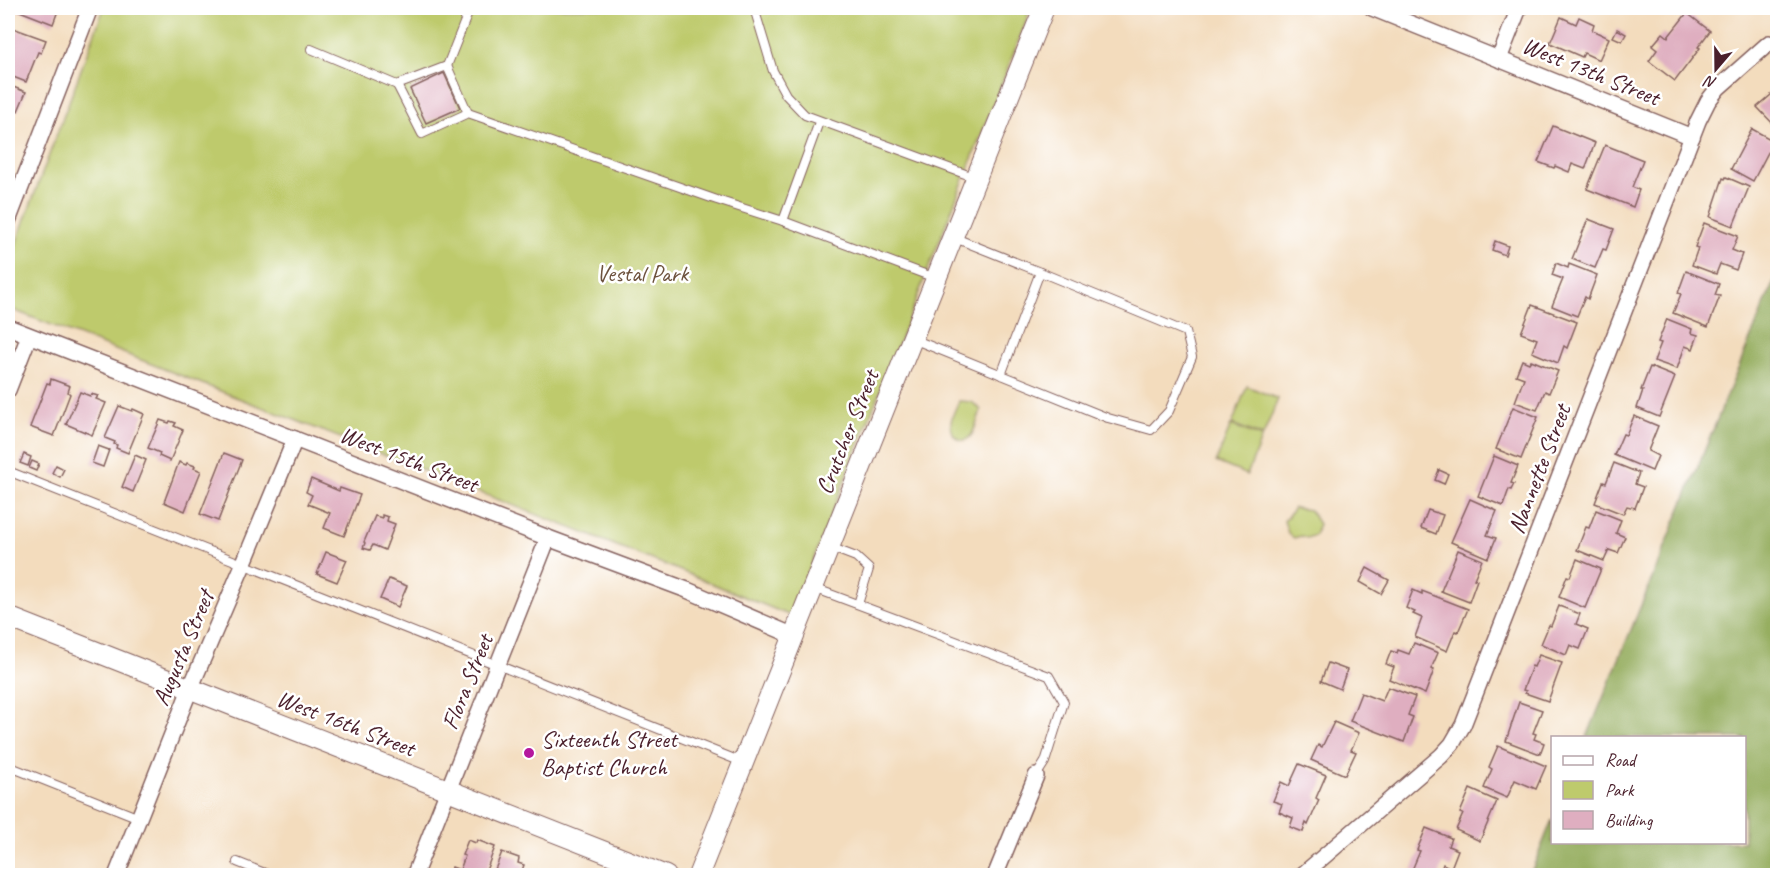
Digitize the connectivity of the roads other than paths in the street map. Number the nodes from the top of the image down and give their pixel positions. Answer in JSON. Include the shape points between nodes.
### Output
{"nodes":[{"id":1,"x":90,"y":8,"type":"edge"},
{"id":2,"x":470,"y":8,"type":"edge"},
{"id":3,"x":754,"y":8,"type":"edge"},
{"id":4,"x":1044,"y":8,"type":"edge"},
{"id":5,"x":1372,"y":8,"type":"edge"},
{"id":6,"x":1519,"y":8,"type":"edge"},
{"id":7,"x":1770,"y":43,"type":"dead end"},
{"id":8,"x":311,"y":49,"type":"dead end"},
{"id":9,"x":1499,"y":59,"type":"junction"},
{"id":10,"x":447,"y":66,"type":"junction"},
{"id":11,"x":398,"y":85,"type":"junction"},
{"id":12,"x":468,"y":113,"type":"junction"},
{"id":13,"x":819,"y":122,"type":"junction"},
{"id":14,"x":1692,"y":137,"type":"junction"},
{"id":15,"x":976,"y":178,"type":"junction"},
{"id":16,"x":8,"y":221,"type":"edge"},
{"id":17,"x":783,"y":221,"type":"junction"},
{"id":18,"x":952,"y":237,"type":"junction"},
{"id":19,"x":1040,"y":272,"type":"junction"},
{"id":20,"x":936,"y":278,"type":"junction"},
{"id":21,"x":8,"y":327,"type":"edge"},
{"id":22,"x":29,"y":336,"type":"junction"},
{"id":23,"x":912,"y":338,"type":"junction"},
{"id":24,"x":1001,"y":375,"type":"junction"},
{"id":25,"x":8,"y":390,"type":"edge"},
{"id":26,"x":295,"y":439,"type":"junction"},
{"id":27,"x":8,"y":471,"type":"edge"},
{"id":28,"x":548,"y":538,"type":"junction"},
{"id":29,"x":829,"y":547,"type":"junction"},
{"id":30,"x":243,"y":566,"type":"junction"},
{"id":31,"x":813,"y":587,"type":"junction"},
{"id":32,"x":858,"y":604,"type":"junction"},
{"id":33,"x":8,"y":617,"type":"edge"},
{"id":34,"x":794,"y":636,"type":"junction"},
{"id":35,"x":497,"y":665,"type":"junction"},
{"id":36,"x":190,"y":689,"type":"junction"},
{"id":37,"x":743,"y":763,"type":"junction"},
{"id":38,"x":8,"y":766,"type":"edge"},
{"id":39,"x":1036,"y":776,"type":"joint"},
{"id":40,"x":448,"y":790,"type":"junction"},
{"id":41,"x":139,"y":818,"type":"junction"},
{"id":42,"x":237,"y":862,"type":"dead end"},
{"id":43,"x":116,"y":876,"type":"edge"},
{"id":44,"x":272,"y":876,"type":"edge"},
{"id":45,"x":414,"y":876,"type":"edge"},
{"id":46,"x":666,"y":876,"type":"edge"},
{"id":47,"x":698,"y":876,"type":"edge"},
{"id":48,"x":995,"y":876,"type":"edge"},
{"id":49,"x":1301,"y":876,"type":"edge"}],
"edges":[{"from":1,"to":16,"type":"street"},
{"from":2,"to":10,"type":"lane"},
{"from":3,"to":13,"type":"lane","via":[[772,71],[786,95],[805,115]]},
{"from":4,"to":15,"type":"street","name":"Crutcher Street"},
{"from":5,"to":9,"type":"street","name":"West 13th Street"},
{"from":6,"to":9,"type":"street"},
{"from":7,"to":14,"type":"street","name":"Nannette Street","via":[[1718,88]]},
{"from":8,"to":11,"type":"lane"},
{"from":9,"to":14,"type":"street","name":"West 13th Street"},
{"from":10,"to":11,"type":"lane"},
{"from":10,"to":12,"type":"lane"},
{"from":11,"to":12,"type":"lane","via":[[422,134]]},
{"from":12,"to":17,"type":"lane"},
{"from":13,"to":15,"type":"lane"},
{"from":13,"to":17,"type":"lane"},
{"from":14,"to":49,"type":"street","name":"Nannette Street","via":[[1463,725],[1442,756]]},
{"from":15,"to":18,"type":"street","name":"Crutcher Street"},
{"from":17,"to":20,"type":"lane"},
{"from":18,"to":19,"type":"lane"},
{"from":18,"to":20,"type":"street","name":"Crutcher Street"},
{"from":19,"to":24,"type":"lane"},
{"from":19,"to":24,"type":"lane","via":[[1186,332],[1192,357],[1169,411],[1151,430],[1108,418]]},
{"from":20,"to":23,"type":"street","name":"Crutcher Street"},
{"from":21,"to":22,"type":"street","name":"West 15th Street"},
{"from":22,"to":25,"type":"street"},
{"from":22,"to":26,"type":"street","name":"West 15th Street"},
{"from":23,"to":24,"type":"lane"},
{"from":23,"to":29,"type":"street","name":"Crutcher Street"},
{"from":26,"to":28,"type":"street","name":"West 15th Street"},
{"from":26,"to":30,"type":"street","name":"Augusta Street"},
{"from":27,"to":30,"type":"lane"},
{"from":28,"to":34,"type":"street","name":"West 15th Street","via":[[687,590]]},
{"from":28,"to":35,"type":"street","name":"Flora Street"},
{"from":29,"to":31,"type":"street","name":"Crutcher Street"},
{"from":29,"to":32,"type":"lane","via":[[856,557],[869,569]]},
{"from":30,"to":35,"type":"lane"},
{"from":30,"to":36,"type":"street","name":"Augusta Street"},
{"from":31,"to":32,"type":"lane"},
{"from":31,"to":34,"type":"street","name":"Crutcher Street"},
{"from":32,"to":39,"type":"lane","via":[[1048,676],[1064,702],[1045,762]]},
{"from":33,"to":36,"type":"street","name":"West 16th Street"},
{"from":34,"to":37,"type":"street","name":"Crutcher Street"},
{"from":35,"to":37,"type":"lane"},
{"from":35,"to":40,"type":"street","name":"Flora Street"},
{"from":36,"to":40,"type":"street","name":"West 16th Street"},
{"from":36,"to":41,"type":"street","name":"Augusta Street"},
{"from":37,"to":47,"type":"street","name":"Crutcher Street"},
{"from":38,"to":41,"type":"lane"},
{"from":39,"to":48,"type":"street"},
{"from":40,"to":45,"type":"street","name":"Flora Street"},
{"from":40,"to":46,"type":"street","name":"West 16th Street"},
{"from":41,"to":43,"type":"street","name":"Augusta Street"},
{"from":42,"to":44,"type":"lane"}]}
